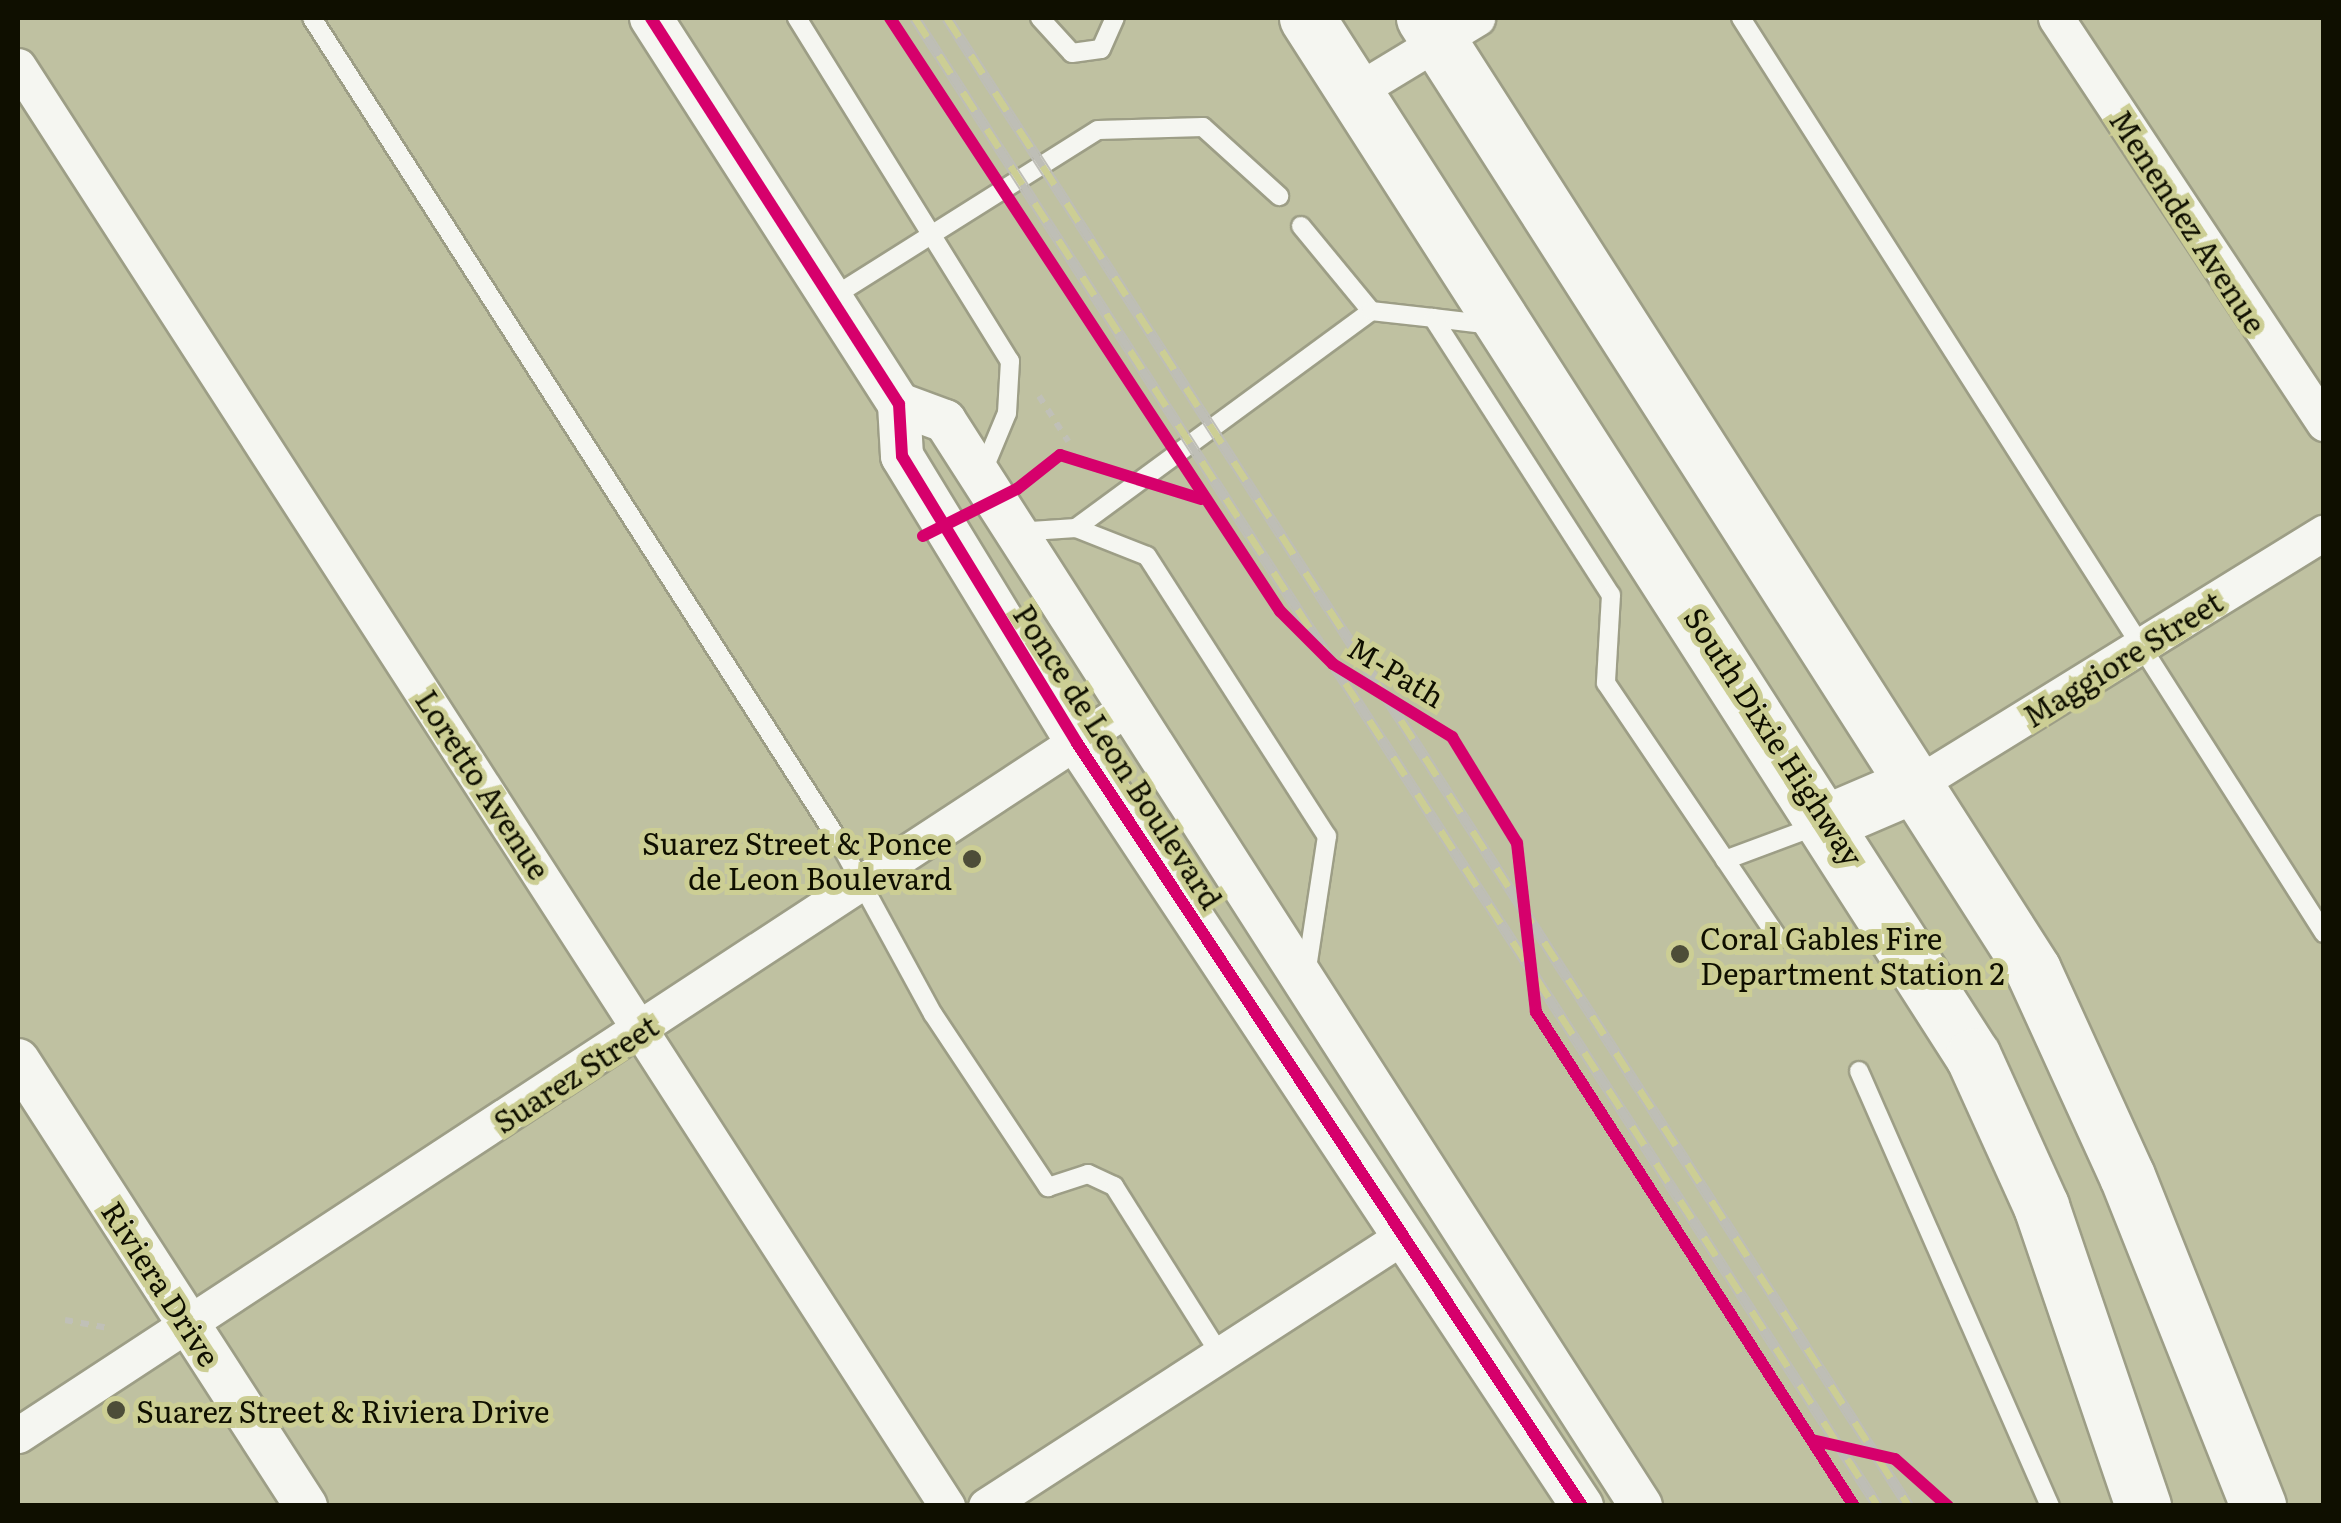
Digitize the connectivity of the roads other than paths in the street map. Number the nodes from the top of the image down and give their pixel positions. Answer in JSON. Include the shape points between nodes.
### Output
{"nodes":[{"id":1,"x":312,"y":18,"type":"edge"},
{"id":2,"x":651,"y":18,"type":"edge"},
{"id":3,"x":797,"y":18,"type":"edge"},
{"id":4,"x":1040,"y":18,"type":"edge"},
{"id":5,"x":1115,"y":18,"type":"edge"},
{"id":6,"x":1307,"y":18,"type":"edge"},
{"id":7,"x":1741,"y":18,"type":"edge"},
{"id":8,"x":2056,"y":18,"type":"edge"},
{"id":9,"x":1447,"y":26,"type":"edge"},
{"id":10,"x":18,"y":66,"type":"edge"},
{"id":11,"x":1354,"y":92,"type":"junction"},
{"id":12,"x":1279,"y":196,"type":"dead end"},
{"id":13,"x":1301,"y":226,"type":"dead end"},
{"id":14,"x":934,"y":231,"type":"junction"},
{"id":15,"x":831,"y":298,"type":"junction"},
{"id":16,"x":1371,"y":310,"type":"junction"},
{"id":17,"x":1433,"y":318,"type":"junction"},
{"id":18,"x":1508,"y":326,"type":"junction"},
{"id":19,"x":899,"y":404,"type":"junction"},
{"id":20,"x":2324,"y":423,"type":"edge"},
{"id":21,"x":980,"y":478,"type":"junction"},
{"id":22,"x":1076,"y":528,"type":"junction"},
{"id":23,"x":1016,"y":532,"type":"junction"},
{"id":24,"x":2324,"y":532,"type":"edge"},
{"id":25,"x":2138,"y":646,"type":"junction"},
{"id":26,"x":1129,"y":707,"type":"junction"},
{"id":27,"x":1077,"y":744,"type":"junction"},
{"id":28,"x":1920,"y":782,"type":"junction"},
{"id":29,"x":1830,"y":822,"type":"junction"},
{"id":30,"x":1725,"y":860,"type":"junction"},
{"id":31,"x":864,"y":883,"type":"junction"},
{"id":32,"x":2324,"y":932,"type":"edge"},
{"id":33,"x":1778,"y":938,"type":"dead end"},
{"id":34,"x":1306,"y":976,"type":"junction"},
{"id":35,"x":642,"y":1030,"type":"junction"},
{"id":36,"x":18,"y":1060,"type":"edge"},
{"id":37,"x":1860,"y":1071,"type":"dead end"},
{"id":38,"x":1398,"y":1239,"type":"junction"},
{"id":39,"x":189,"y":1326,"type":"junction"},
{"id":40,"x":1219,"y":1354,"type":"junction"},
{"id":41,"x":18,"y":1435,"type":"edge"},
{"id":42,"x":306,"y":1506,"type":"edge"},
{"id":43,"x":947,"y":1506,"type":"edge"},
{"id":44,"x":986,"y":1506,"type":"edge"},
{"id":45,"x":1582,"y":1506,"type":"edge"},
{"id":46,"x":1641,"y":1506,"type":"edge"},
{"id":47,"x":2050,"y":1506,"type":"edge"},
{"id":48,"x":2144,"y":1506,"type":"edge"},
{"id":49,"x":2258,"y":1506,"type":"edge"}],
"edges":[{"from":1,"to":31,"type":"lane"},
{"from":2,"to":15,"type":"street","name":"Ponce de Leon Boulevard"},
{"from":3,"to":14,"type":"lane"},
{"from":4,"to":5,"type":"lane","via":[[1062,49],[1088,53],[1112,39]]},
{"from":6,"to":11,"type":"highway","name":"South Dixie Highway"},
{"from":7,"to":25,"type":"lane"},
{"from":8,"to":20,"type":"street","name":"Menendez Avenue"},
{"from":9,"to":11,"type":"street"},
{"from":9,"to":28,"type":"highway"},
{"from":10,"to":35,"type":"street","name":"Loretto Avenue"},
{"from":11,"to":18,"type":"highway","name":"South Dixie Highway"},
{"from":12,"to":14,"type":"lane","via":[[1202,128],[1098,130]]},
{"from":13,"to":16,"type":"lane"},
{"from":14,"to":15,"type":"lane"},
{"from":14,"to":21,"type":"lane","via":[[1010,361],[1007,413]]},
{"from":15,"to":19,"type":"street","name":"Ponce de Leon Boulevard"},
{"from":16,"to":17,"type":"lane"},
{"from":16,"to":22,"type":"lane"},
{"from":17,"to":18,"type":"lane"},
{"from":17,"to":30,"type":"lane","via":[[1611,595],[1606,683]]},
{"from":18,"to":29,"type":"highway","name":"South Dixie Highway"},
{"from":19,"to":21,"type":"street","name":"Ponce de Leon Boulevard","via":[[945,421]]},
{"from":19,"to":27,"type":"street","name":"Ponce de Leon Boulevard","via":[[902,456]]},
{"from":21,"to":23,"type":"street","name":"Ponce de Leon Boulevard"},
{"from":22,"to":23,"type":"lane"},
{"from":22,"to":34,"type":"lane","via":[[1147,556],[1327,836]]},
{"from":23,"to":26,"type":"street","name":"Ponce de Leon Boulevard"},
{"from":24,"to":25,"type":"street","name":"Maggiore Street"},
{"from":25,"to":28,"type":"street","name":"Maggiore Street"},
{"from":25,"to":32,"type":"lane"},
{"from":26,"to":27,"type":"street","name":"Suarez Street"},
{"from":26,"to":34,"type":"street","name":"Ponce de Leon Boulevard"},
{"from":27,"to":31,"type":"street","name":"Suarez Street"},
{"from":27,"to":38,"type":"street","name":"Ponce de Leon Boulevard"},
{"from":28,"to":29,"type":"highway"},
{"from":28,"to":49,"type":"highway","via":[[2064,1035]]},
{"from":29,"to":30,"type":"lane"},
{"from":29,"to":48,"type":"highway","name":"South Dixie Highway","via":[[1932,983],[2017,1148]]},
{"from":30,"to":33,"type":"lane"},
{"from":31,"to":35,"type":"street","name":"Suarez Street"},
{"from":31,"to":40,"type":"lane","via":[[1048,1187],[1088,1174],[1114,1186]]},
{"from":34,"to":46,"type":"street"},
{"from":35,"to":39,"type":"street","name":"Suarez Street"},
{"from":35,"to":43,"type":"street","name":"Loretto Avenue"},
{"from":36,"to":39,"type":"street","name":"Riviera Drive"},
{"from":37,"to":47,"type":"lane"},
{"from":38,"to":40,"type":"street"},
{"from":38,"to":45,"type":"street","name":"Ponce de Leon Boulevard"},
{"from":39,"to":41,"type":"street","name":"Suarez Street"},
{"from":39,"to":42,"type":"street","name":"Riviera Drive"},
{"from":40,"to":44,"type":"street"}]}
